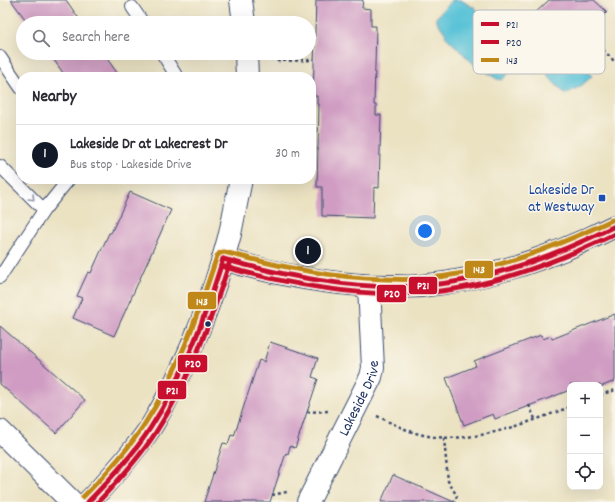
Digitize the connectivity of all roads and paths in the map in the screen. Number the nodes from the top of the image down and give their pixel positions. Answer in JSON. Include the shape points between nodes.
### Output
{"nodes":[{"id":1,"x":241,"y":0,"type":"edge"},
{"id":2,"x":132,"y":7,"type":"dead end"},
{"id":3,"x":138,"y":16,"type":"edge"},
{"id":4,"x":243,"y":16,"type":"edge"},
{"id":5,"x":605,"y":52,"type":"edge"},
{"id":6,"x":0,"y":57,"type":"edge"},
{"id":7,"x":166,"y":60,"type":"edge"},
{"id":8,"x":246,"y":60,"type":"edge"},
{"id":9,"x":314,"y":60,"type":"dead end"},
{"id":10,"x":277,"y":61,"type":"dead end"},
{"id":11,"x":615,"y":62,"type":"edge"},
{"id":12,"x":174,"y":72,"type":"edge"},
{"id":13,"x":247,"y":72,"type":"edge"},
{"id":14,"x":16,"y":81,"type":"edge"},
{"id":15,"x":0,"y":166,"type":"edge"},
{"id":16,"x":16,"y":182,"type":"edge"},
{"id":17,"x":18,"y":184,"type":"edge"},
{"id":18,"x":65,"y":184,"type":"edge"},
{"id":19,"x":240,"y":184,"type":"edge"},
{"id":20,"x":44,"y":210,"type":"junction"},
{"id":21,"x":615,"y":226,"type":"edge"},
{"id":22,"x":224,"y":259,"type":"junction"},
{"id":23,"x":0,"y":277,"type":"edge"},
{"id":24,"x":369,"y":286,"type":"junction"},
{"id":25,"x":615,"y":390,"type":"edge"},
{"id":26,"x":603,"y":395,"type":"edge"},
{"id":27,"x":529,"y":405,"type":"dead end"},
{"id":28,"x":356,"y":407,"type":"junction"},
{"id":29,"x":567,"y":408,"type":"edge"},
{"id":30,"x":328,"y":411,"type":"dead end"},
{"id":31,"x":307,"y":412,"type":"dead end"},
{"id":32,"x":535,"y":419,"type":"junction"},
{"id":33,"x":0,"y":431,"type":"edge"},
{"id":34,"x":444,"y":438,"type":"junction"},
{"id":35,"x":287,"y":492,"type":"dead end"},
{"id":36,"x":272,"y":495,"type":"dead end"},
{"id":37,"x":72,"y":502,"type":"edge"},
{"id":38,"x":88,"y":502,"type":"edge"},
{"id":39,"x":308,"y":502,"type":"edge"},
{"id":40,"x":454,"y":502,"type":"edge"}],
"edges":[{"from":1,"to":4,"type":"street"},
{"from":2,"to":3,"type":"lane"},
{"from":5,"to":11,"type":"path"},
{"from":6,"to":14,"type":"lane"},
{"from":7,"to":12,"type":"lane"},
{"from":8,"to":13,"type":"street"},
{"from":9,"to":10,"type":"path"},
{"from":15,"to":16,"type":"lane","one_way":true},
{"from":17,"to":20,"type":"lane","one_way":true},
{"from":18,"to":20,"type":"lane"},
{"from":19,"to":22,"type":"street"},
{"from":20,"to":23,"type":"lane"},
{"from":21,"to":24,"type":"street","via":[[546,257],[497,272],[420,286]]},
{"from":22,"to":24,"type":"street","via":[[256,269]]},
{"from":22,"to":38,"type":"street","via":[[195,340],[157,416],[141,441]]},
{"from":24,"to":28,"type":"street","name":"Lakeside Drive","via":[[373,368],[369,383]]},
{"from":25,"to":26,"type":"path"},
{"from":27,"to":32,"type":"path"},
{"from":28,"to":34,"type":"path","via":[[404,429]]},
{"from":28,"to":39,"type":"street","name":"Lakeside Drive"},
{"from":29,"to":32,"type":"path"},
{"from":30,"to":31,"type":"path"},
{"from":32,"to":34,"type":"path","via":[[508,429]]},
{"from":33,"to":37,"type":"street"},
{"from":34,"to":40,"type":"path","via":[[448,481],[457,496]]},
{"from":35,"to":36,"type":"path"}]}
